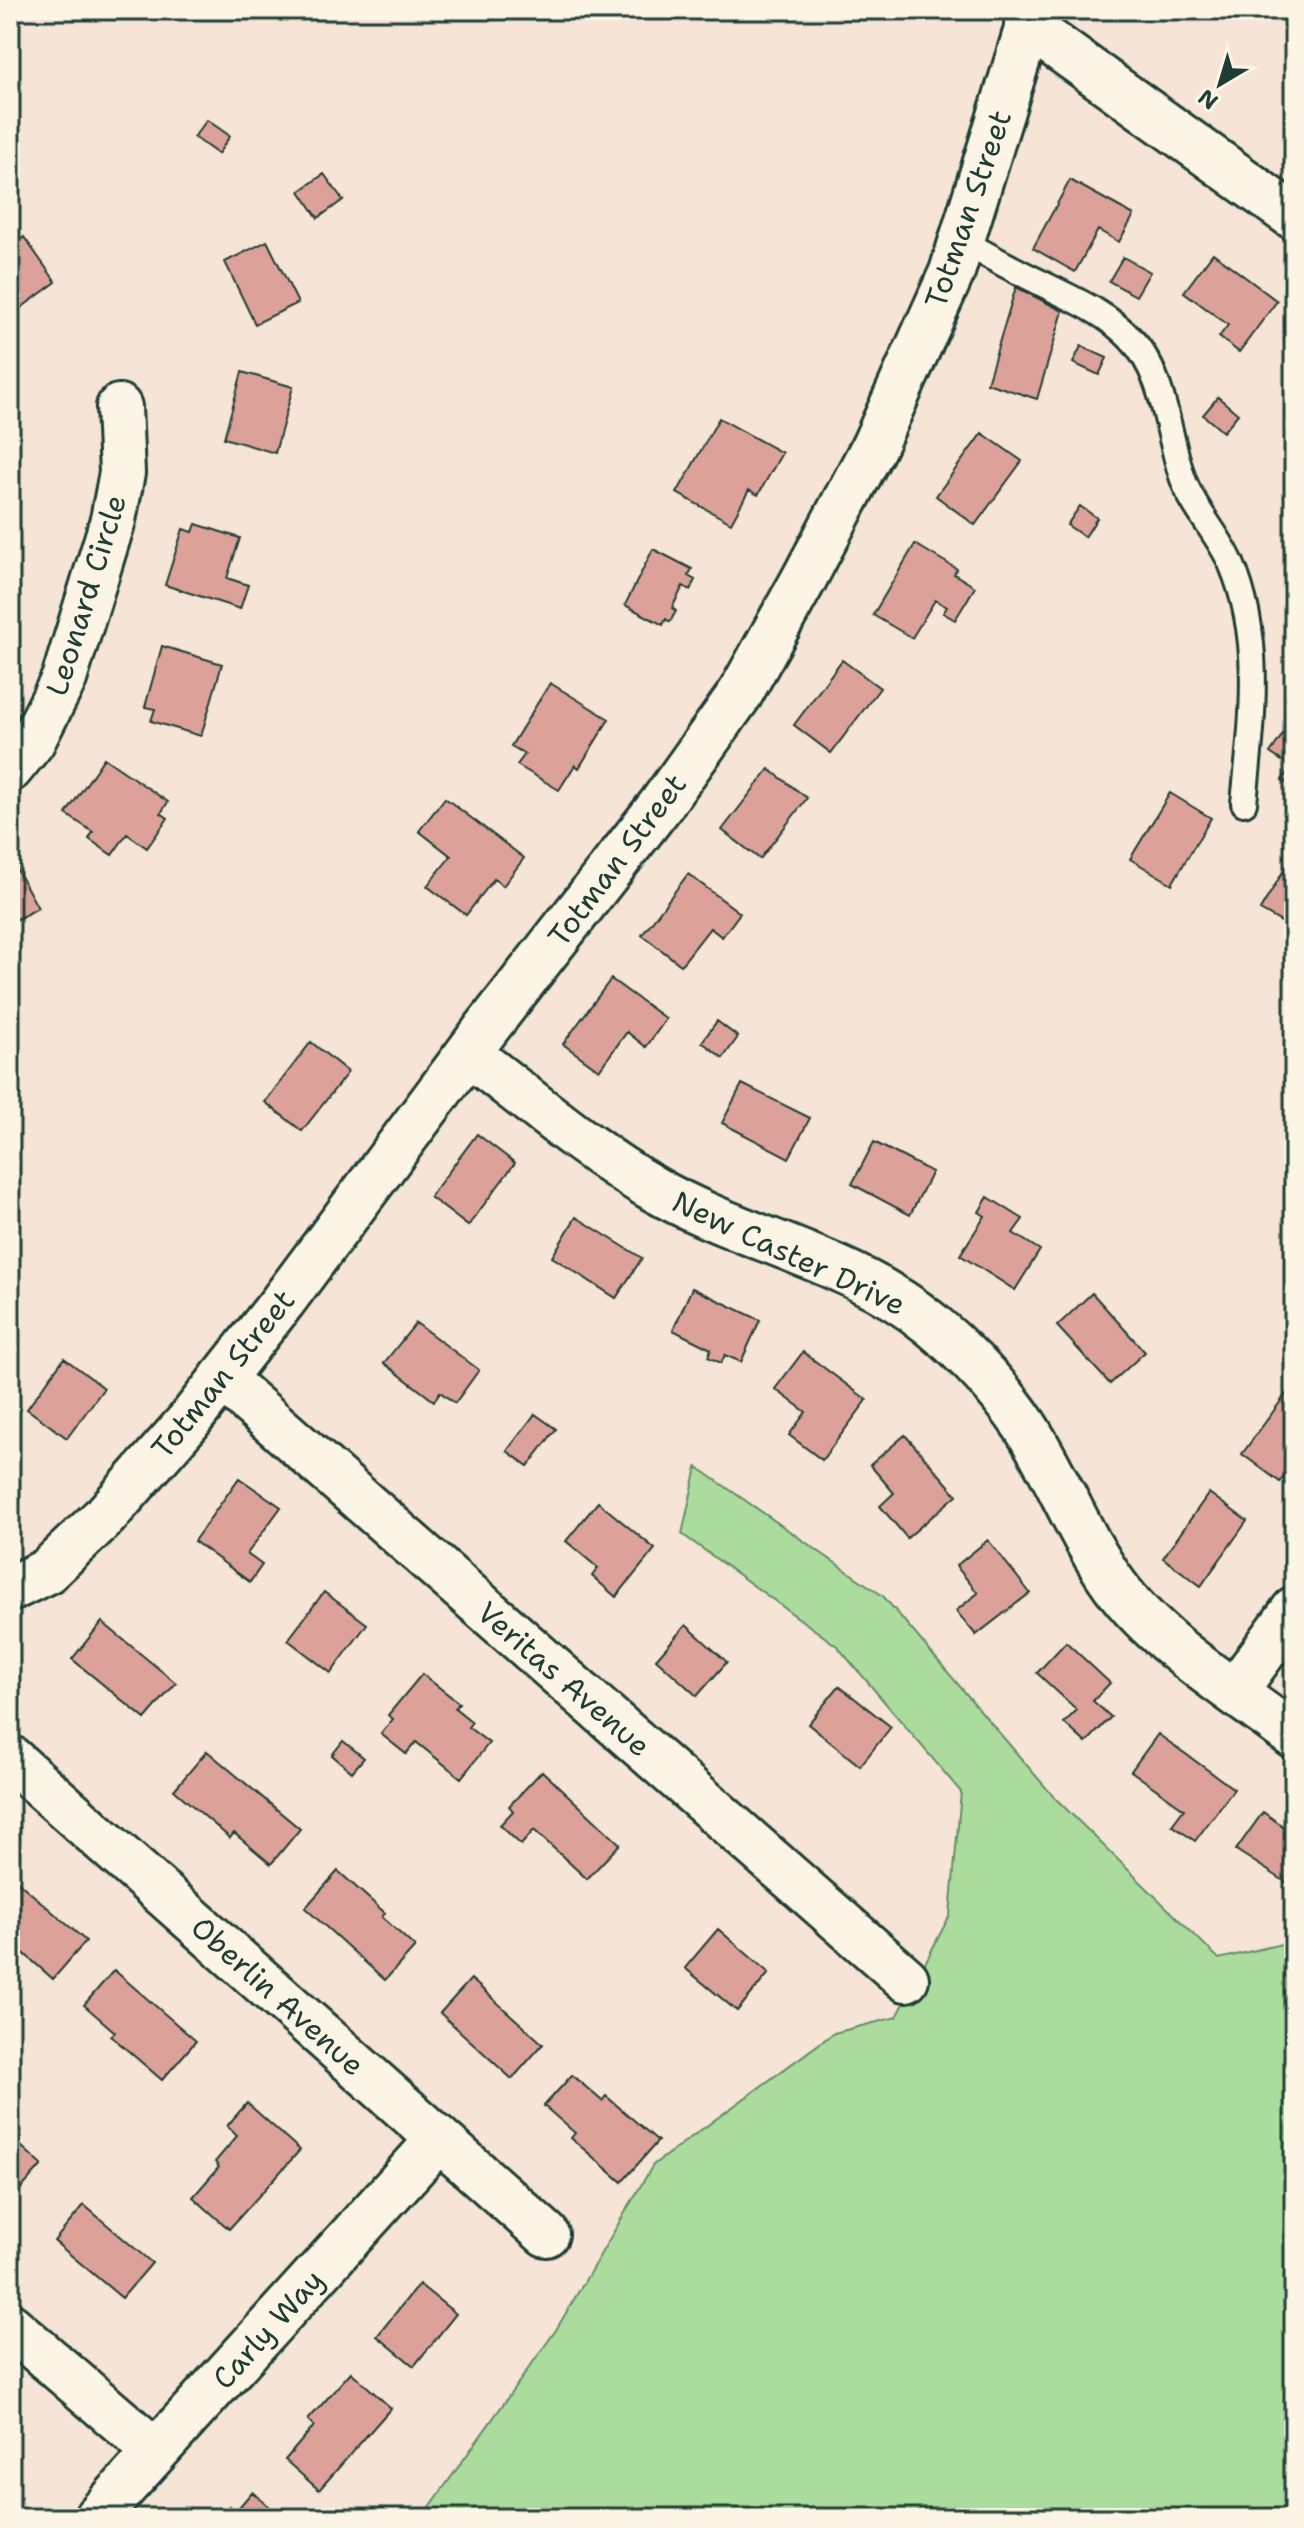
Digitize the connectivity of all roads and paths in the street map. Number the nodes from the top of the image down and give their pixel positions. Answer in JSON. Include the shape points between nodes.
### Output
{"nodes":[{"id":1,"x":1030,"y":18,"type":"edge"},
{"id":2,"x":1291,"y":211,"type":"edge"},
{"id":3,"x":962,"y":241,"type":"junction"},
{"id":4,"x":119,"y":407,"type":"dead end"},
{"id":5,"x":10,"y":769,"type":"edge"},
{"id":6,"x":1244,"y":803,"type":"dead end"},
{"id":7,"x":469,"y":1054,"type":"junction"},
{"id":8,"x":222,"y":1378,"type":"junction"},
{"id":9,"x":10,"y":1589,"type":"edge"},
{"id":10,"x":1294,"y":1610,"type":"edge"},
{"id":11,"x":1235,"y":1691,"type":"junction"},
{"id":12,"x":1294,"y":1736,"type":"edge"},
{"id":13,"x":10,"y":1758,"type":"edge"},
{"id":14,"x":906,"y":1979,"type":"dead end"},
{"id":15,"x":439,"y":2139,"type":"junction"},
{"id":16,"x":546,"y":2234,"type":"dead end"},
{"id":17,"x":10,"y":2326,"type":"edge"},
{"id":18,"x":156,"y":2452,"type":"junction"},
{"id":19,"x":96,"y":2518,"type":"edge"}],
"edges":[{"from":1,"to":2,"type":"street"},
{"from":1,"to":3,"type":"street","name":"Totman Street"},
{"from":3,"to":6,"type":"lane","via":[[1091,308],[1125,333],[1147,360],[1183,482],[1231,562],[1250,629],[1254,696]]},
{"from":3,"to":7,"type":"street","name":"Totman Street","via":[[874,446],[740,694]]},
{"from":4,"to":5,"type":"street","name":"Leonard Circle","via":[[122,473],[113,520],[64,679],[32,742]]},
{"from":7,"to":8,"type":"street","name":"Totman Street"},
{"from":7,"to":11,"type":"street","name":"New Caster Drive","via":[[654,1189],[861,1280],[932,1325],[990,1382],[1024,1426],[1115,1586],[1153,1626]]},
{"from":8,"to":9,"type":"street","name":"Totman Street","via":[[107,1514],[47,1571]]},
{"from":8,"to":14,"type":"street","name":"Veritas Avenue"},
{"from":10,"to":11,"type":"street"},
{"from":11,"to":12,"type":"street","name":"New Caster Drive"},
{"from":13,"to":15,"type":"street","name":"Oberlin Avenue"},
{"from":15,"to":16,"type":"street","name":"Oberlin Avenue"},
{"from":15,"to":18,"type":"street","name":"Carly Way"},
{"from":17,"to":18,"type":"street"},
{"from":18,"to":19,"type":"street","name":"Carly Way"}]}
